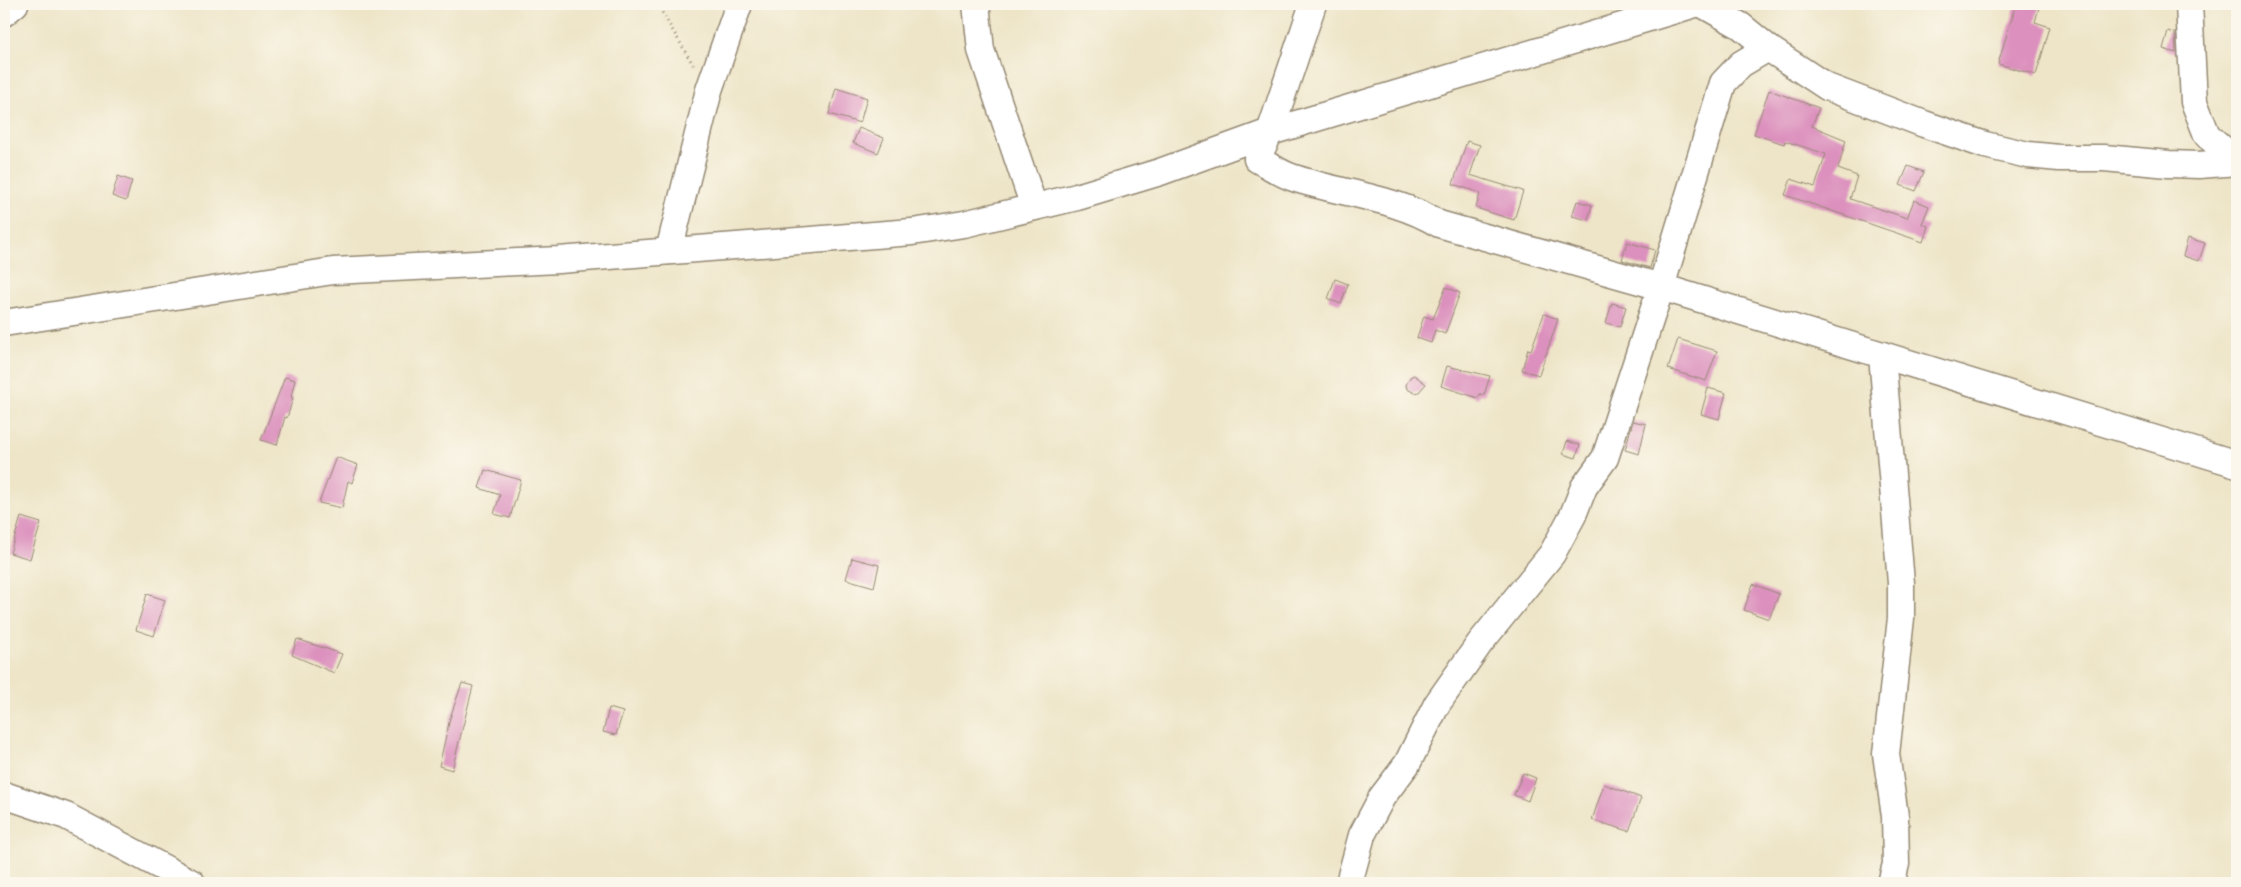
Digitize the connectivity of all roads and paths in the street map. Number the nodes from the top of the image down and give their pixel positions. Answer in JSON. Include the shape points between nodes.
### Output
{"nodes":[{"id":1,"x":15,"y":4,"type":"edge"},
{"id":2,"x":657,"y":4,"type":"edge"},
{"id":3,"x":739,"y":4,"type":"edge"},
{"id":4,"x":976,"y":4,"type":"edge"},
{"id":5,"x":1313,"y":4,"type":"edge"},
{"id":6,"x":1695,"y":4,"type":"edge"},
{"id":7,"x":1702,"y":4,"type":"edge"},
{"id":8,"x":2189,"y":4,"type":"edge"},
{"id":9,"x":4,"y":13,"type":"edge"},
{"id":10,"x":1768,"y":48,"type":"junction"},
{"id":11,"x":709,"y":90,"type":"junction"},
{"id":12,"x":1270,"y":132,"type":"junction"},
{"id":13,"x":2237,"y":162,"type":"edge"},
{"id":14,"x":1034,"y":207,"type":"junction"},
{"id":15,"x":669,"y":252,"type":"junction"},
{"id":16,"x":1661,"y":287,"type":"junction"},
{"id":17,"x":4,"y":323,"type":"edge"},
{"id":18,"x":1882,"y":355,"type":"junction"},
{"id":19,"x":2237,"y":464,"type":"edge"},
{"id":20,"x":4,"y":795,"type":"edge"},
{"id":21,"x":192,"y":883,"type":"edge"},
{"id":22,"x":1349,"y":883,"type":"edge"},
{"id":23,"x":1891,"y":883,"type":"edge"}],
"edges":[{"from":1,"to":9,"type":"street"},
{"from":2,"to":11,"type":"path"},
{"from":3,"to":11,"type":"street"},
{"from":4,"to":14,"type":"street","via":[[981,50]]},
{"from":5,"to":12,"type":"street"},
{"from":6,"to":12,"type":"street"},
{"from":7,"to":10,"type":"street","via":[[1741,26]]},
{"from":8,"to":13,"type":"street","via":[[2194,102],[2207,135]]},
{"from":10,"to":13,"type":"street","via":[[1827,87],[1924,124],[2028,155],[2169,164]]},
{"from":10,"to":16,"type":"street","via":[[1742,64],[1723,83]]},
{"from":11,"to":15,"type":"street"},
{"from":12,"to":14,"type":"street","via":[[1160,172]]},
{"from":12,"to":16,"type":"street","via":[[1257,159],[1290,177],[1405,208],[1439,224]]},
{"from":14,"to":15,"type":"street","via":[[964,224],[912,232]]},
{"from":15,"to":17,"type":"street","via":[[333,271]]},
{"from":16,"to":18,"type":"street"},
{"from":16,"to":22,"type":"street","via":[[1605,458],[1584,488],[1552,554],[1480,643],[1437,704],[1407,764],[1382,797],[1362,835]]},
{"from":18,"to":19,"type":"street"},
{"from":18,"to":23,"type":"street","via":[[1901,583],[1901,618],[1886,754],[1895,816],[1896,864]]},
{"from":20,"to":21,"type":"street","via":[[66,816]]}]}
